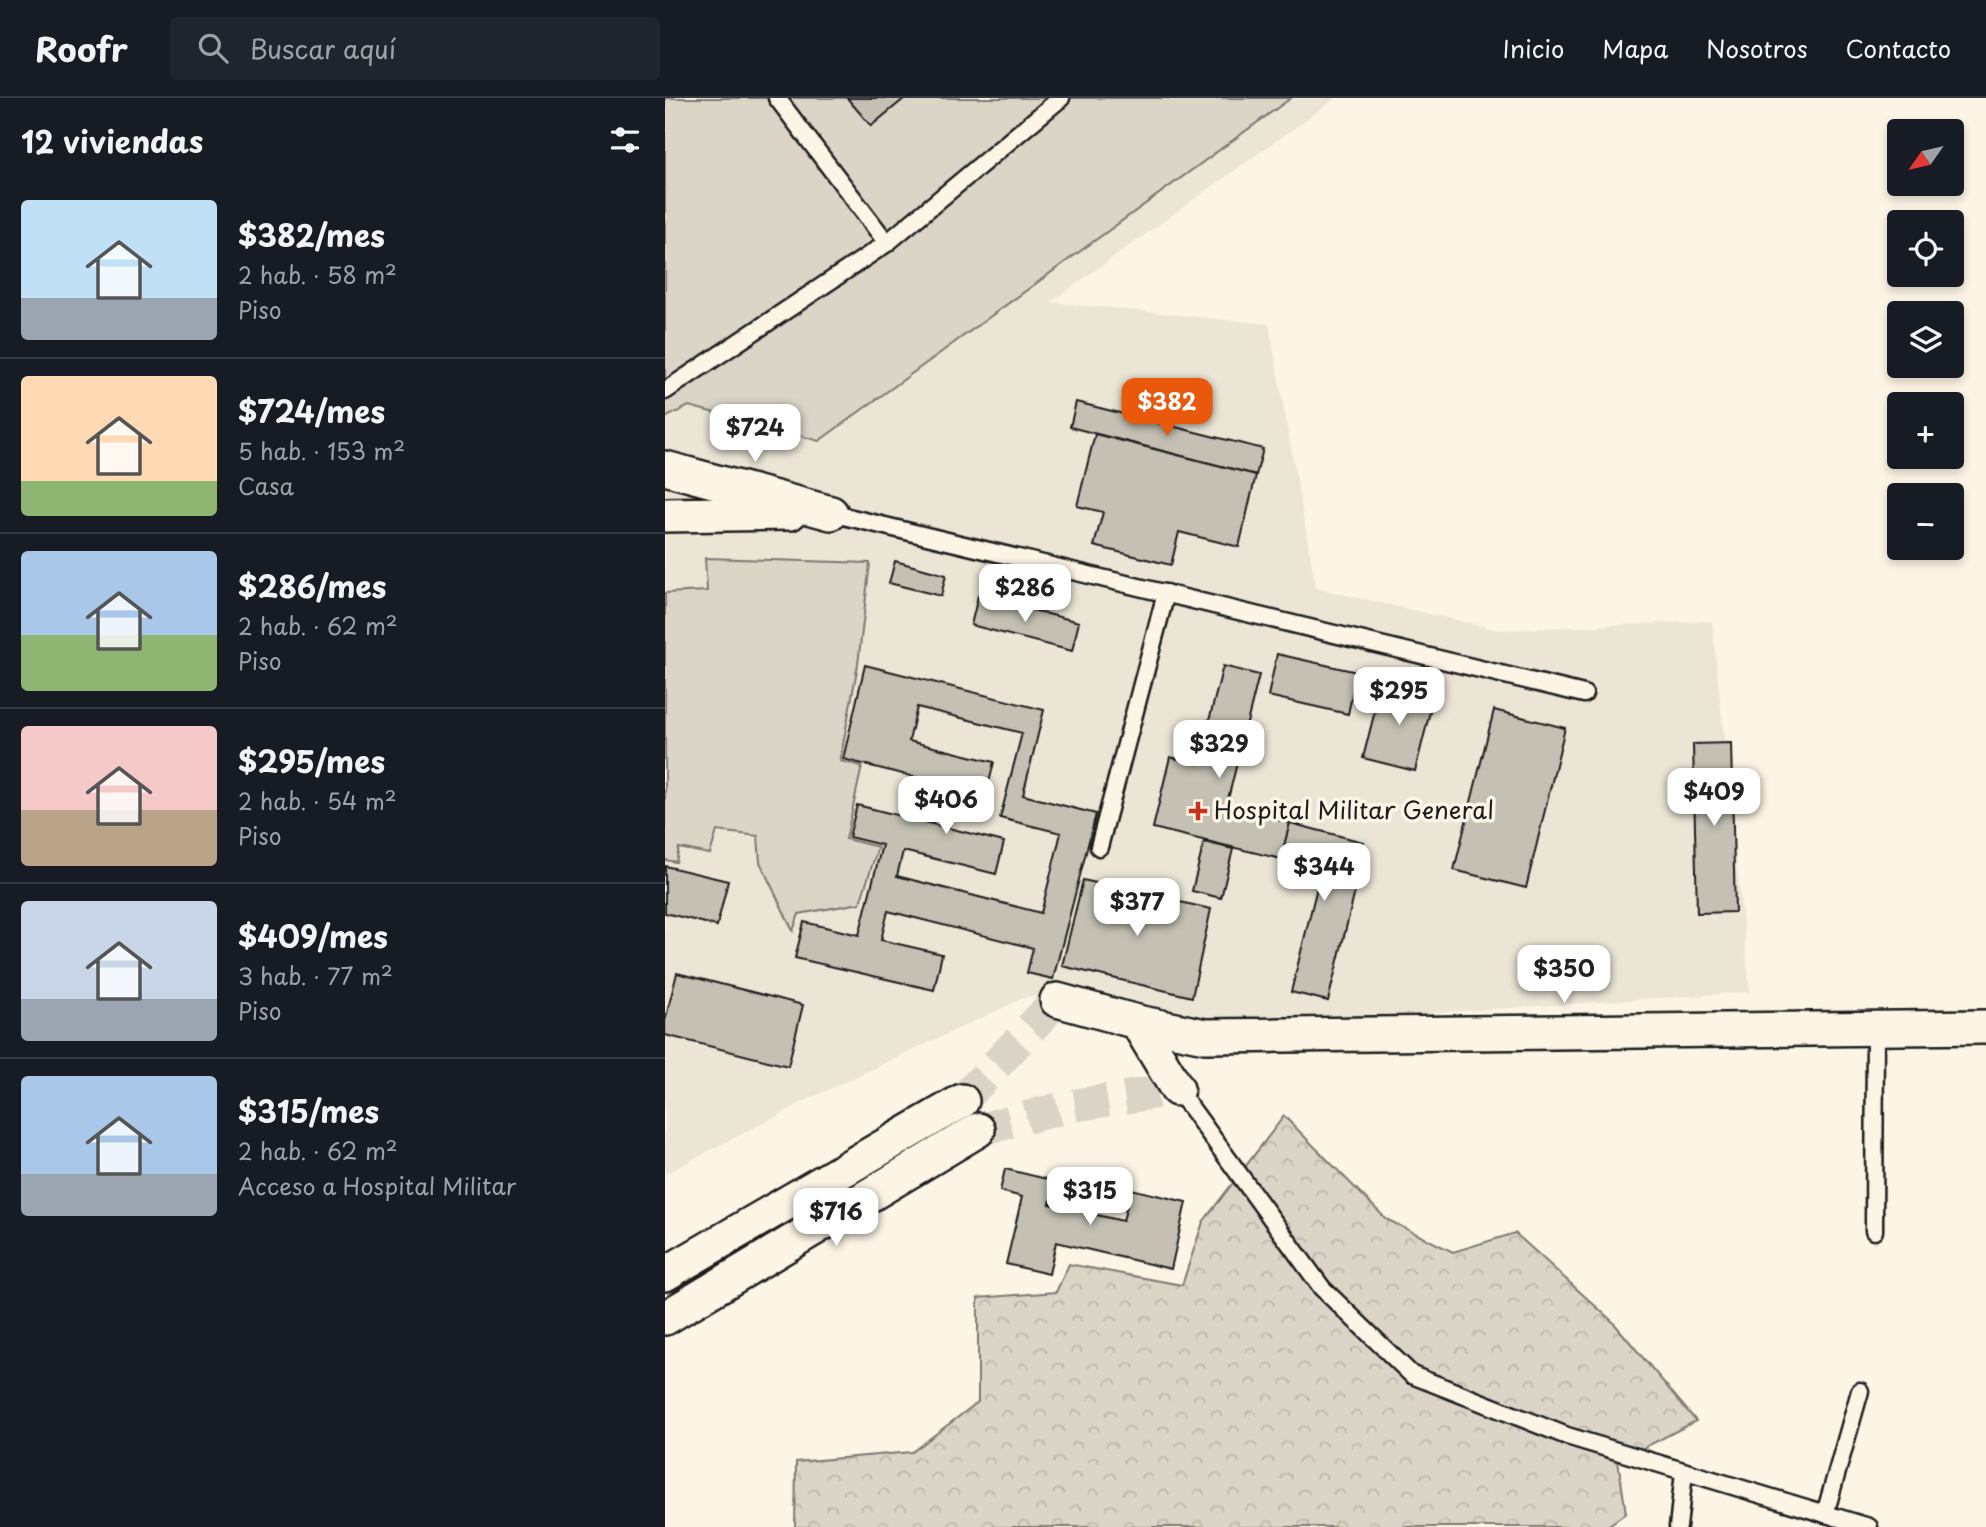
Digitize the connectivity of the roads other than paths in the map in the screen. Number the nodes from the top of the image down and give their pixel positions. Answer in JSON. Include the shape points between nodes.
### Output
{"nodes":[{"id":1,"x":777,"y":98,"type":"edge"},
{"id":2,"x":1061,"y":98,"type":"edge"},
{"id":3,"x":887,"y":243,"type":"junction"},
{"id":4,"x":665,"y":391,"type":"edge"},
{"id":5,"x":665,"y":468,"type":"edge"},
{"id":6,"x":831,"y":513,"type":"junction"},
{"id":7,"x":665,"y":515,"type":"edge"},
{"id":8,"x":1166,"y":593,"type":"junction"},
{"id":9,"x":1584,"y":694,"type":"dead end"},
{"id":10,"x":1099,"y":847,"type":"dead end"},
{"id":11,"x":1057,"y":1000,"type":"dead end"},
{"id":12,"x":1137,"y":1021,"type":"junction"},
{"id":13,"x":1986,"y":1027,"type":"edge"},
{"id":14,"x":1874,"y":1028,"type":"junction"},
{"id":15,"x":1177,"y":1089,"type":"joint"},
{"id":16,"x":962,"y":1101,"type":"tunnel mouth"},
{"id":17,"x":978,"y":1130,"type":"tunnel mouth"},
{"id":18,"x":1874,"y":1231,"type":"dead end"},
{"id":19,"x":665,"y":1274,"type":"edge"},
{"id":20,"x":665,"y":1318,"type":"edge"},
{"id":21,"x":1860,"y":1391,"type":"dead end"},
{"id":22,"x":1684,"y":1472,"type":"junction"},
{"id":23,"x":1825,"y":1514,"type":"junction"},
{"id":24,"x":1678,"y":1527,"type":"edge"},
{"id":25,"x":1869,"y":1527,"type":"edge"}],
"edges":[{"from":1,"to":3,"type":"lane"},
{"from":2,"to":3,"type":"lane"},
{"from":3,"to":4,"type":"lane"},
{"from":5,"to":6,"type":"street"},
{"from":6,"to":7,"type":"street"},
{"from":6,"to":8,"type":"lane"},
{"from":8,"to":9,"type":"lane"},
{"from":8,"to":10,"type":"lane"},
{"from":11,"to":12,"type":"street"},
{"from":12,"to":14,"type":"street","via":[[1205,1036]]},
{"from":12,"to":15,"type":"street"},
{"from":13,"to":14,"type":"street"},
{"from":14,"to":18,"type":"lane"},
{"from":15,"to":22,"type":"lane","via":[[1322,1288],[1412,1375],[1567,1436]]},
{"from":16,"to":19,"type":"street"},
{"from":17,"to":20,"type":"street"},
{"from":21,"to":23,"type":"lane"},
{"from":22,"to":23,"type":"lane"},
{"from":22,"to":24,"type":"lane"},
{"from":23,"to":25,"type":"lane"}]}
